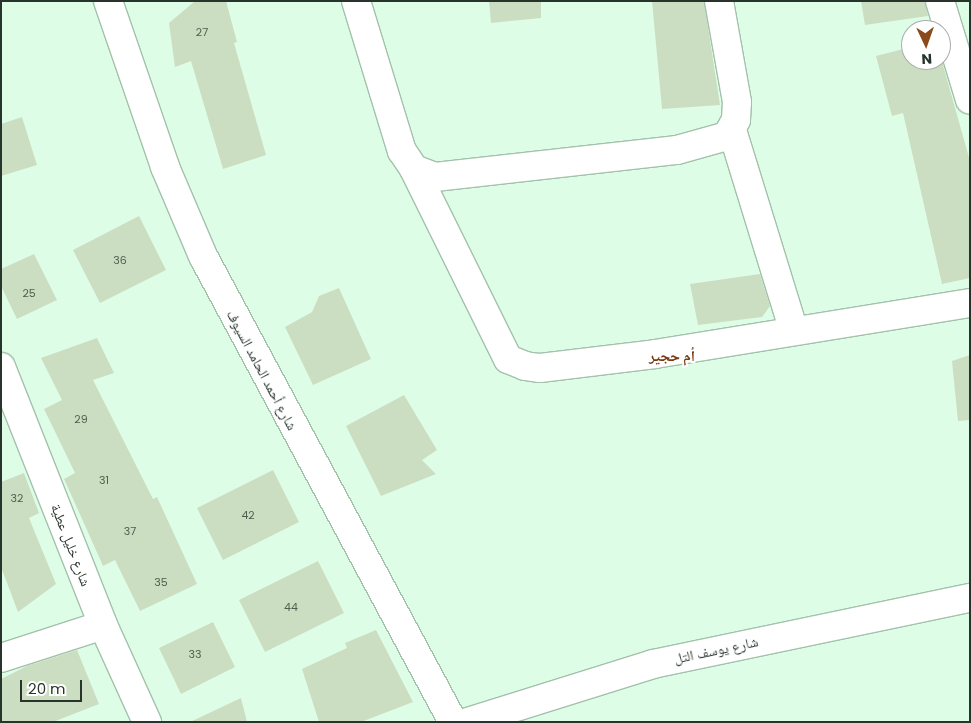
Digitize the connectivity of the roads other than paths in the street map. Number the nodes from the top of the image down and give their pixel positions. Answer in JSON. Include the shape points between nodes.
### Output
{"nodes":[{"id":1,"x":108,"y":1,"type":"edge"},
{"id":2,"x":356,"y":1,"type":"edge"},
{"id":3,"x":719,"y":1,"type":"edge"},
{"id":4,"x":940,"y":1,"type":"edge"},
{"id":5,"x":970,"y":100,"type":"edge"},
{"id":6,"x":732,"y":130,"type":"junction"},
{"id":7,"x":414,"y":169,"type":"junction"},
{"id":8,"x":970,"y":303,"type":"edge"},
{"id":9,"x":794,"y":332,"type":"junction"},
{"id":10,"x":1,"y":367,"type":"edge"},
{"id":11,"x":970,"y":598,"type":"edge"},
{"id":12,"x":103,"y":625,"type":"junction"},
{"id":13,"x":1,"y":658,"type":"edge"},
{"id":14,"x":147,"y":722,"type":"edge"},
{"id":15,"x":453,"y":722,"type":"edge"},
{"id":16,"x":468,"y":722,"type":"edge"}],
"edges":[{"from":1,"to":15,"type":"street","name":"شارع أحمد الحامد السيوف","via":[[164,167],[203,256]]},
{"from":2,"to":7,"type":"street","via":[[402,150]]},
{"from":3,"to":6,"type":"street","via":[[736,102]]},
{"from":4,"to":5,"type":"street"},
{"from":6,"to":7,"type":"street","via":[[708,144],[633,157],[436,178]]},
{"from":6,"to":9,"type":"street"},
{"from":7,"to":9,"type":"street","via":[[508,359],[540,368]]},
{"from":8,"to":9,"type":"street"},
{"from":10,"to":12,"type":"street","name":"شارع خليل عطية"},
{"from":11,"to":16,"type":"street","name":"شارع يوسف التل","via":[[653,664]]},
{"from":12,"to":13,"type":"street"},
{"from":12,"to":14,"type":"street","name":"شارع خليل عطية"}]}
